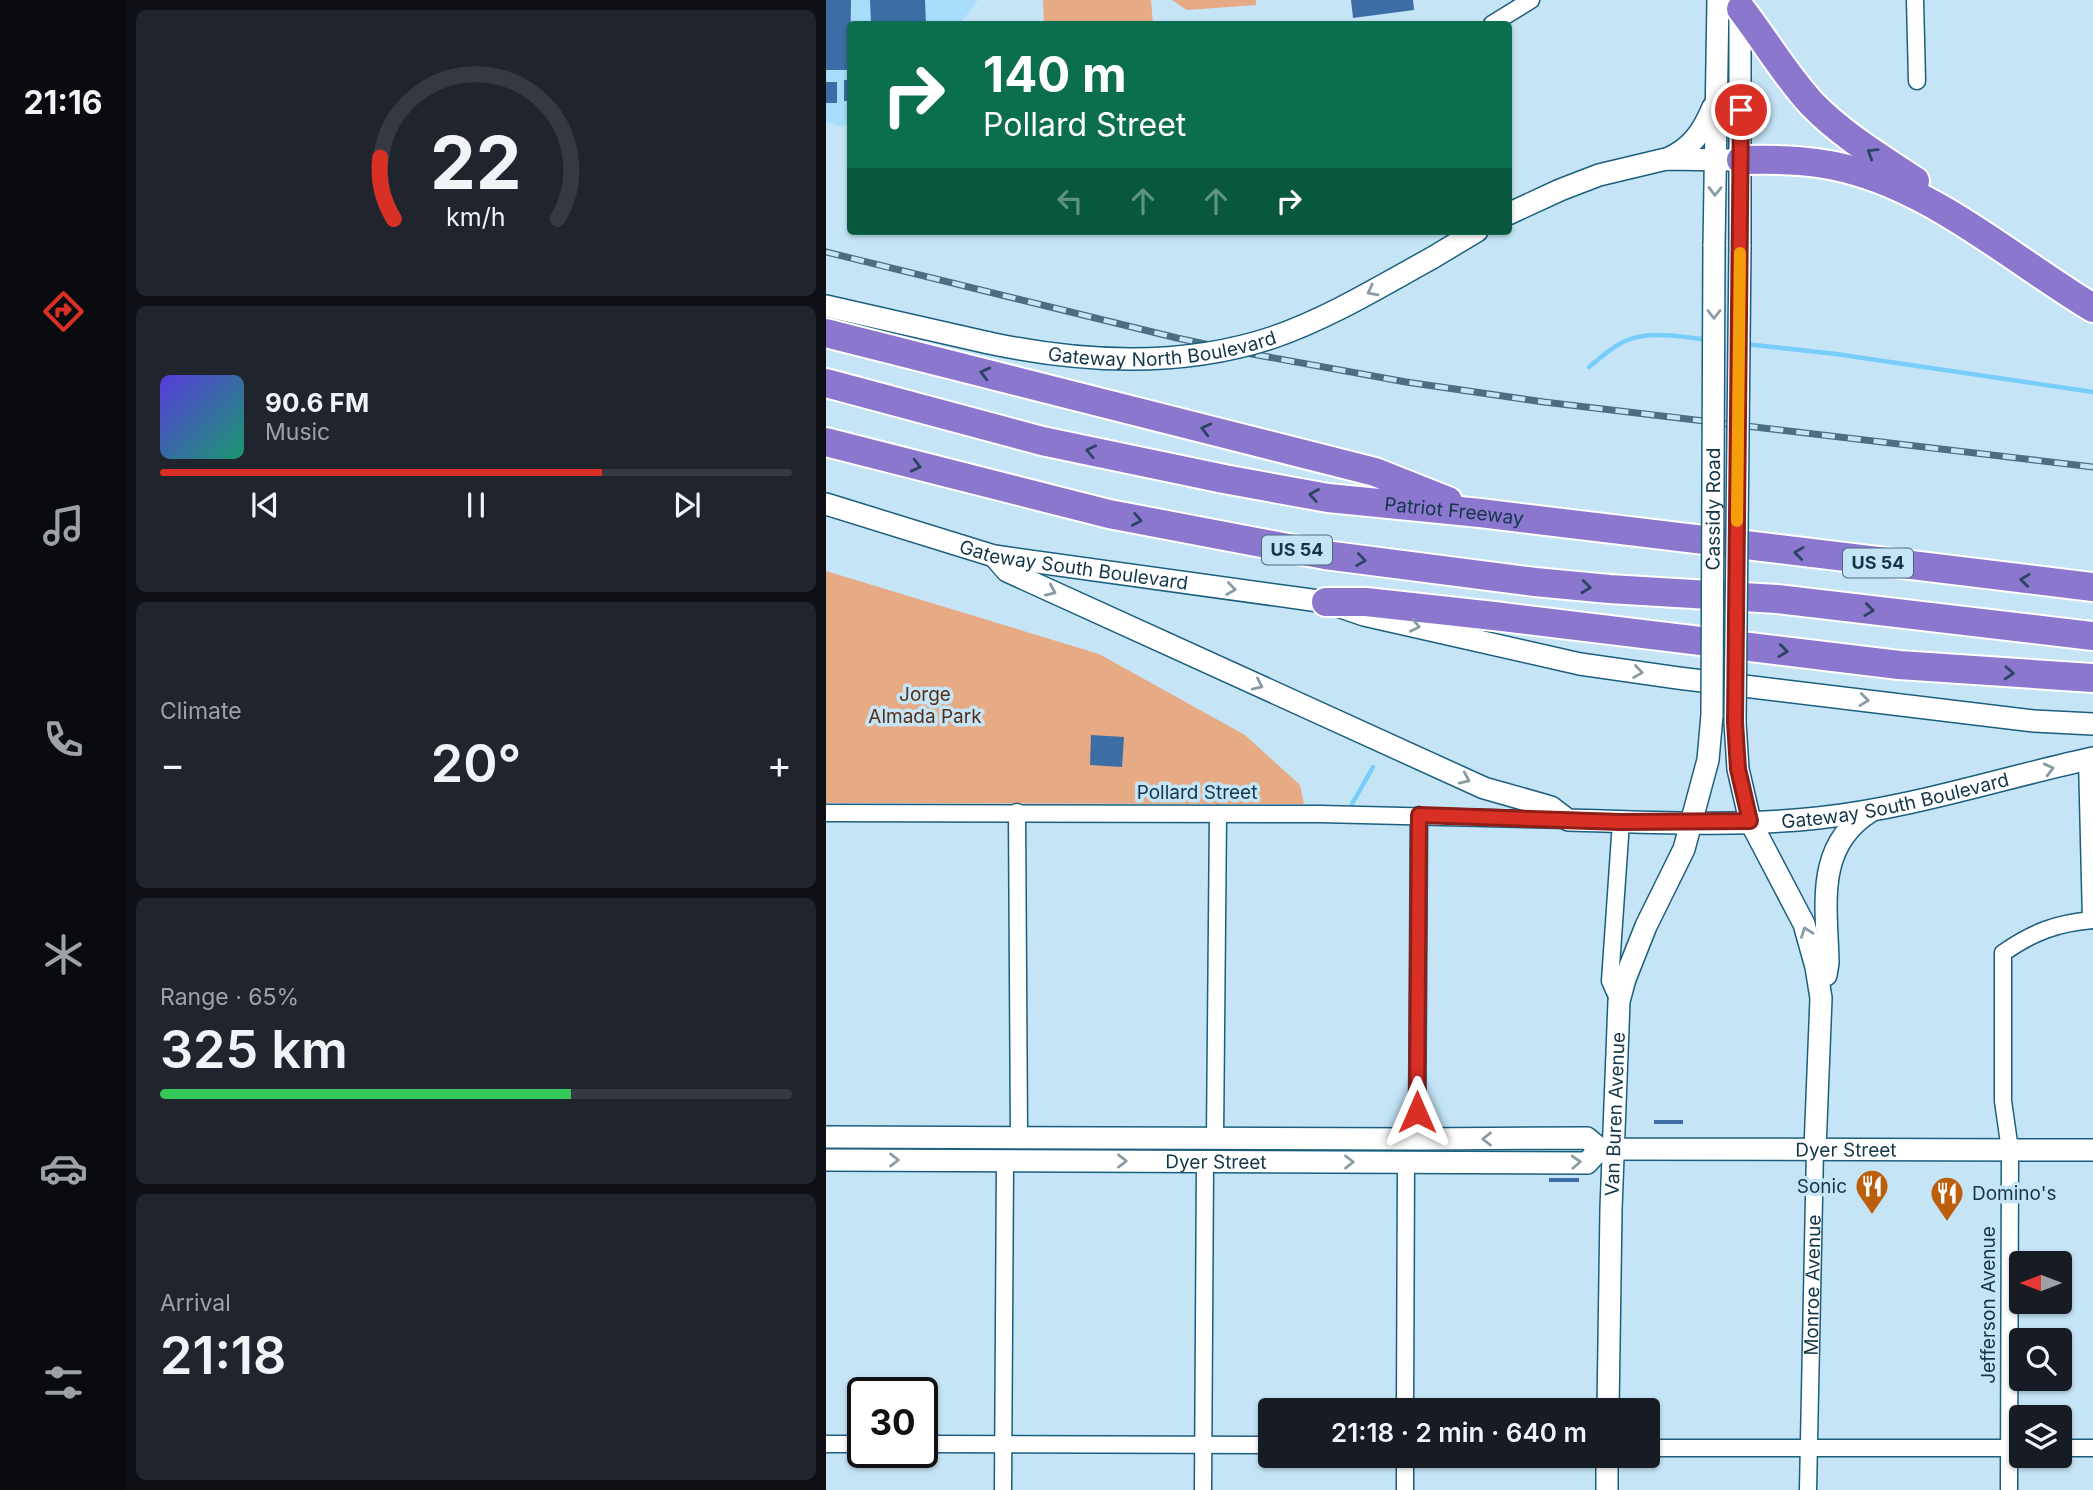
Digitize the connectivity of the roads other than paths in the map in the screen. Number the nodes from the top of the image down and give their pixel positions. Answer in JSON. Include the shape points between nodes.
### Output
{"nodes":[{"id":1,"x":1531,"y":0,"type":"edge"},
{"id":2,"x":1915,"y":0,"type":"edge"},
{"id":3,"x":1733,"y":3,"type":"edge"},
{"id":4,"x":1497,"y":21,"type":"edge"},
{"id":5,"x":1917,"y":81,"type":"dead end"},
{"id":6,"x":1717,"y":98,"type":"junction"},
{"id":7,"x":1666,"y":159,"type":"junction"},
{"id":8,"x":1728,"y":160,"type":"junction"},
{"id":9,"x":1512,"y":212,"type":"edge"},
{"id":10,"x":1964,"y":224,"type":"junction"},
{"id":11,"x":1470,"y":235,"type":"edge"},
{"id":12,"x":826,"y":306,"type":"edge"},
{"id":13,"x":2093,"y":309,"type":"edge"},
{"id":14,"x":826,"y":333,"type":"edge"},
{"id":15,"x":826,"y":383,"type":"edge"},
{"id":16,"x":826,"y":442,"type":"edge"},
{"id":17,"x":876,"y":456,"type":"junction"},
{"id":18,"x":826,"y":457,"type":"edge"},
{"id":19,"x":826,"y":504,"type":"edge"},
{"id":20,"x":1480,"y":513,"type":"junction"},
{"id":21,"x":993,"y":556,"type":"junction"},
{"id":22,"x":2093,"y":587,"type":"edge"},
{"id":23,"x":1326,"y":602,"type":"junction"},
{"id":24,"x":2093,"y":636,"type":"edge"},
{"id":25,"x":2093,"y":678,"type":"edge"},
{"id":26,"x":2093,"y":724,"type":"edge"},
{"id":27,"x":2090,"y":759,"type":"edge"},
{"id":28,"x":1871,"y":810,"type":"junction"},
{"id":29,"x":1017,"y":812,"type":"junction"},
{"id":30,"x":826,"y":813,"type":"edge"},
{"id":31,"x":1218,"y":814,"type":"junction"},
{"id":32,"x":1419,"y":815,"type":"junction"},
{"id":33,"x":1568,"y":820,"type":"junction"},
{"id":34,"x":1750,"y":821,"type":"junction"},
{"id":35,"x":1621,"y":822,"type":"junction"},
{"id":36,"x":1693,"y":822,"type":"junction"},
{"id":37,"x":2092,"y":920,"type":"edge"},
{"id":38,"x":1821,"y":998,"type":"junction"},
{"id":39,"x":1619,"y":1001,"type":"junction"},
{"id":40,"x":826,"y":1136,"type":"edge"},
{"id":41,"x":849,"y":1137,"type":"junction"},
{"id":42,"x":1019,"y":1137,"type":"junction"},
{"id":43,"x":1215,"y":1138,"type":"junction"},
{"id":44,"x":1324,"y":1139,"type":"junction"},
{"id":45,"x":1417,"y":1139,"type":"junction"},
{"id":46,"x":826,"y":1147,"type":"edge"},
{"id":47,"x":1607,"y":1149,"type":"junction"},
{"id":48,"x":1815,"y":1149,"type":"junction"},
{"id":49,"x":2010,"y":1150,"type":"junction"},
{"id":50,"x":2093,"y":1150,"type":"edge"},
{"id":51,"x":826,"y":1160,"type":"edge"},
{"id":52,"x":951,"y":1160,"type":"junction"},
{"id":53,"x":1005,"y":1161,"type":"junction"},
{"id":54,"x":1205,"y":1162,"type":"junction"},
{"id":55,"x":1406,"y":1162,"type":"junction"},
{"id":56,"x":1405,"y":1398,"type":"edge"},
{"id":57,"x":1608,"y":1398,"type":"edge"},
{"id":58,"x":2014,"y":1405,"type":"edge"},
{"id":59,"x":826,"y":1444,"type":"edge"},
{"id":60,"x":847,"y":1444,"type":"edge"},
{"id":61,"x":938,"y":1444,"type":"edge"},
{"id":62,"x":1003,"y":1444,"type":"junction"},
{"id":63,"x":1203,"y":1445,"type":"junction"},
{"id":64,"x":1258,"y":1445,"type":"edge"},
{"id":65,"x":1808,"y":1447,"type":"junction"},
{"id":66,"x":1660,"y":1448,"type":"edge"},
{"id":67,"x":2009,"y":1448,"type":"edge"},
{"id":68,"x":2072,"y":1448,"type":"edge"},
{"id":69,"x":2093,"y":1448,"type":"edge"},
{"id":70,"x":1405,"y":1468,"type":"edge"},
{"id":71,"x":1607,"y":1468,"type":"edge"},
{"id":72,"x":2012,"y":1468,"type":"edge"},
{"id":73,"x":1003,"y":1490,"type":"edge"},
{"id":74,"x":1203,"y":1490,"type":"edge"},
{"id":75,"x":1405,"y":1490,"type":"edge"},
{"id":76,"x":1607,"y":1490,"type":"edge"},
{"id":77,"x":1808,"y":1490,"type":"edge"},
{"id":78,"x":2008,"y":1490,"type":"edge"}],
"edges":[{"from":1,"to":4,"type":"street"},
{"from":2,"to":5,"type":"street"},
{"from":3,"to":6,"type":"main road","name":"Cassidy Road"},
{"from":3,"to":8,"type":"main road","name":"Cassidy Road"},
{"from":10,"to":3,"type":"highway","one_way":true,"via":[[1937,196],[1858,144],[1822,114]]},
{"from":6,"to":7,"type":"main road","via":[[1693,142]]},
{"from":6,"to":8,"type":"main road","name":"Cassidy Road"},
{"from":7,"to":8,"type":"main road"},
{"from":7,"to":9,"type":"main road","via":[[1599,176]]},
{"from":8,"to":10,"type":"highway","via":[[1796,161],[1857,171],[1904,190]]},
{"from":8,"to":34,"type":"main road","name":"Cassidy Road","bridge":true,"via":[[1740,246],[1735,722],[1738,769]]},
{"from":8,"to":36,"type":"main road","name":"Cassidy Road","one_way":true,"bridge":true,"via":[[1714,246],[1712,715],[1708,760]]},
{"from":10,"to":13,"type":"highway"},
{"from":11,"to":12,"type":"main road","name":"Gateway North Boulevard","one_way":true,"bridge":true,"via":[[1298,327],[1196,355],[1114,359],[1046,353]]},
{"from":20,"to":14,"type":"highway","one_way":true,"via":[[1375,472]]},
{"from":20,"to":15,"type":"highway","name":"Patriot Freeway","number":"US 54","one_way":true,"via":[[1328,498],[1224,479],[1042,441]]},
{"from":16,"to":17,"type":"highway","number":"US 54"},
{"from":17,"to":18,"type":"highway","via":[[846,462]]},
{"from":17,"to":24,"type":"highway","number":"US 54","one_way":true,"via":[[1110,514],[1325,555],[1535,582],[1777,599]]},
{"from":19,"to":21,"type":"main road","name":"Gateway South Boulevard"},
{"from":22,"to":20,"type":"highway","name":"Patriot Freeway","number":"US 54","one_way":true},
{"from":21,"to":23,"type":"main road","name":"Gateway South Boulevard","one_way":true},
{"from":21,"to":33,"type":"main road","one_way":true,"via":[[1007,571],[1485,788],[1551,807]]},
{"from":23,"to":25,"type":"highway","one_way":true,"via":[[1494,616],[1899,665]]},
{"from":23,"to":26,"type":"main road","name":"Gateway South Boulevard","one_way":true,"via":[[1364,615],[1580,664]]},
{"from":28,"to":27,"type":"main road","name":"Gateway South Boulevard","one_way":true},
{"from":27,"to":37,"type":"street"},
{"from":28,"to":34,"type":"main road","name":"Gateway South Boulevard"},
{"from":28,"to":38,"type":"main road","via":[[1850,825],[1829,866],[1828,963]]},
{"from":29,"to":30,"type":"street","name":"Pollard Street"},
{"from":29,"to":31,"type":"street","name":"Pollard Street"},
{"from":29,"to":42,"type":"street"},
{"from":31,"to":32,"type":"street","name":"Pollard Street"},
{"from":31,"to":43,"type":"street"},
{"from":32,"to":33,"type":"street","name":"Pollard Street"},
{"from":32,"to":45,"type":"street"},
{"from":33,"to":35,"type":"main road","name":"Gateway South Boulevard"},
{"from":34,"to":36,"type":"main road","name":"Gateway South Boulevard"},
{"from":38,"to":34,"type":"main road","name":"Cassidy Road","one_way":true,"via":[[1804,924]]},
{"from":35,"to":36,"type":"main road","name":"Gateway South Boulevard"},
{"from":35,"to":39,"type":"street","name":"Van Buren Avenue","via":[[1610,981]]},
{"from":36,"to":39,"type":"main road","name":"Cassidy Road","via":[[1641,938]]},
{"from":37,"to":49,"type":"street","name":"Jefferson Avenue","via":[[2044,929],[2003,953],[2003,1101]]},
{"from":38,"to":48,"type":"main road","name":"Monroe Avenue"},
{"from":39,"to":47,"type":"main road","name":"Van Buren Avenue"},
{"from":40,"to":41,"type":"main road","name":"Dyer Street"},
{"from":41,"to":42,"type":"main road","name":"Dyer Street"},
{"from":41,"to":46,"type":"main road","via":[[843,1147]]},
{"from":42,"to":43,"type":"main road","name":"Dyer Street"},
{"from":42,"to":52,"type":"main road","via":[[1009,1151],[971,1151]]},
{"from":43,"to":44,"type":"main road","name":"Dyer Street"},
{"from":44,"to":45,"type":"main road","name":"Dyer Street"},
{"from":44,"to":54,"type":"main road","via":[[1310,1146],[1220,1149],[1211,1152]]},
{"from":47,"to":45,"type":"main road","name":"Dyer Street","one_way":true,"via":[[1587,1138]]},
{"from":47,"to":48,"type":"main road","name":"Dyer Street"},
{"from":55,"to":47,"type":"main road","name":"Dyer Street","one_way":true,"via":[[1587,1163]]},
{"from":47,"to":57,"type":"main road","name":"Van Buren Avenue","via":[[1611,1223]]},
{"from":48,"to":49,"type":"main road","name":"Dyer Street"},
{"from":48,"to":65,"type":"street","name":"Monroe Avenue"},
{"from":49,"to":50,"type":"main road","name":"Dyer Street"},
{"from":49,"to":58,"type":"street","name":"Jefferson Avenue"},
{"from":51,"to":52,"type":"main road","name":"Dyer Street","one_way":true},
{"from":52,"to":53,"type":"main road","name":"Dyer Street"},
{"from":53,"to":54,"type":"main road","name":"Dyer Street","one_way":true},
{"from":53,"to":62,"type":"street"},
{"from":54,"to":55,"type":"main road","name":"Dyer Street","one_way":true},
{"from":54,"to":63,"type":"street"},
{"from":55,"to":56,"type":"street"},
{"from":59,"to":60,"type":"street"},
{"from":61,"to":62,"type":"street"},
{"from":62,"to":63,"type":"street"},
{"from":62,"to":73,"type":"street"},
{"from":63,"to":64,"type":"street"},
{"from":63,"to":74,"type":"street"},
{"from":65,"to":66,"type":"street"},
{"from":65,"to":67,"type":"street"},
{"from":65,"to":77,"type":"street","name":"Monroe Avenue"},
{"from":68,"to":69,"type":"street"},
{"from":70,"to":75,"type":"street"},
{"from":71,"to":76,"type":"main road"},
{"from":72,"to":78,"type":"street","name":"Jefferson Avenue"}]}
